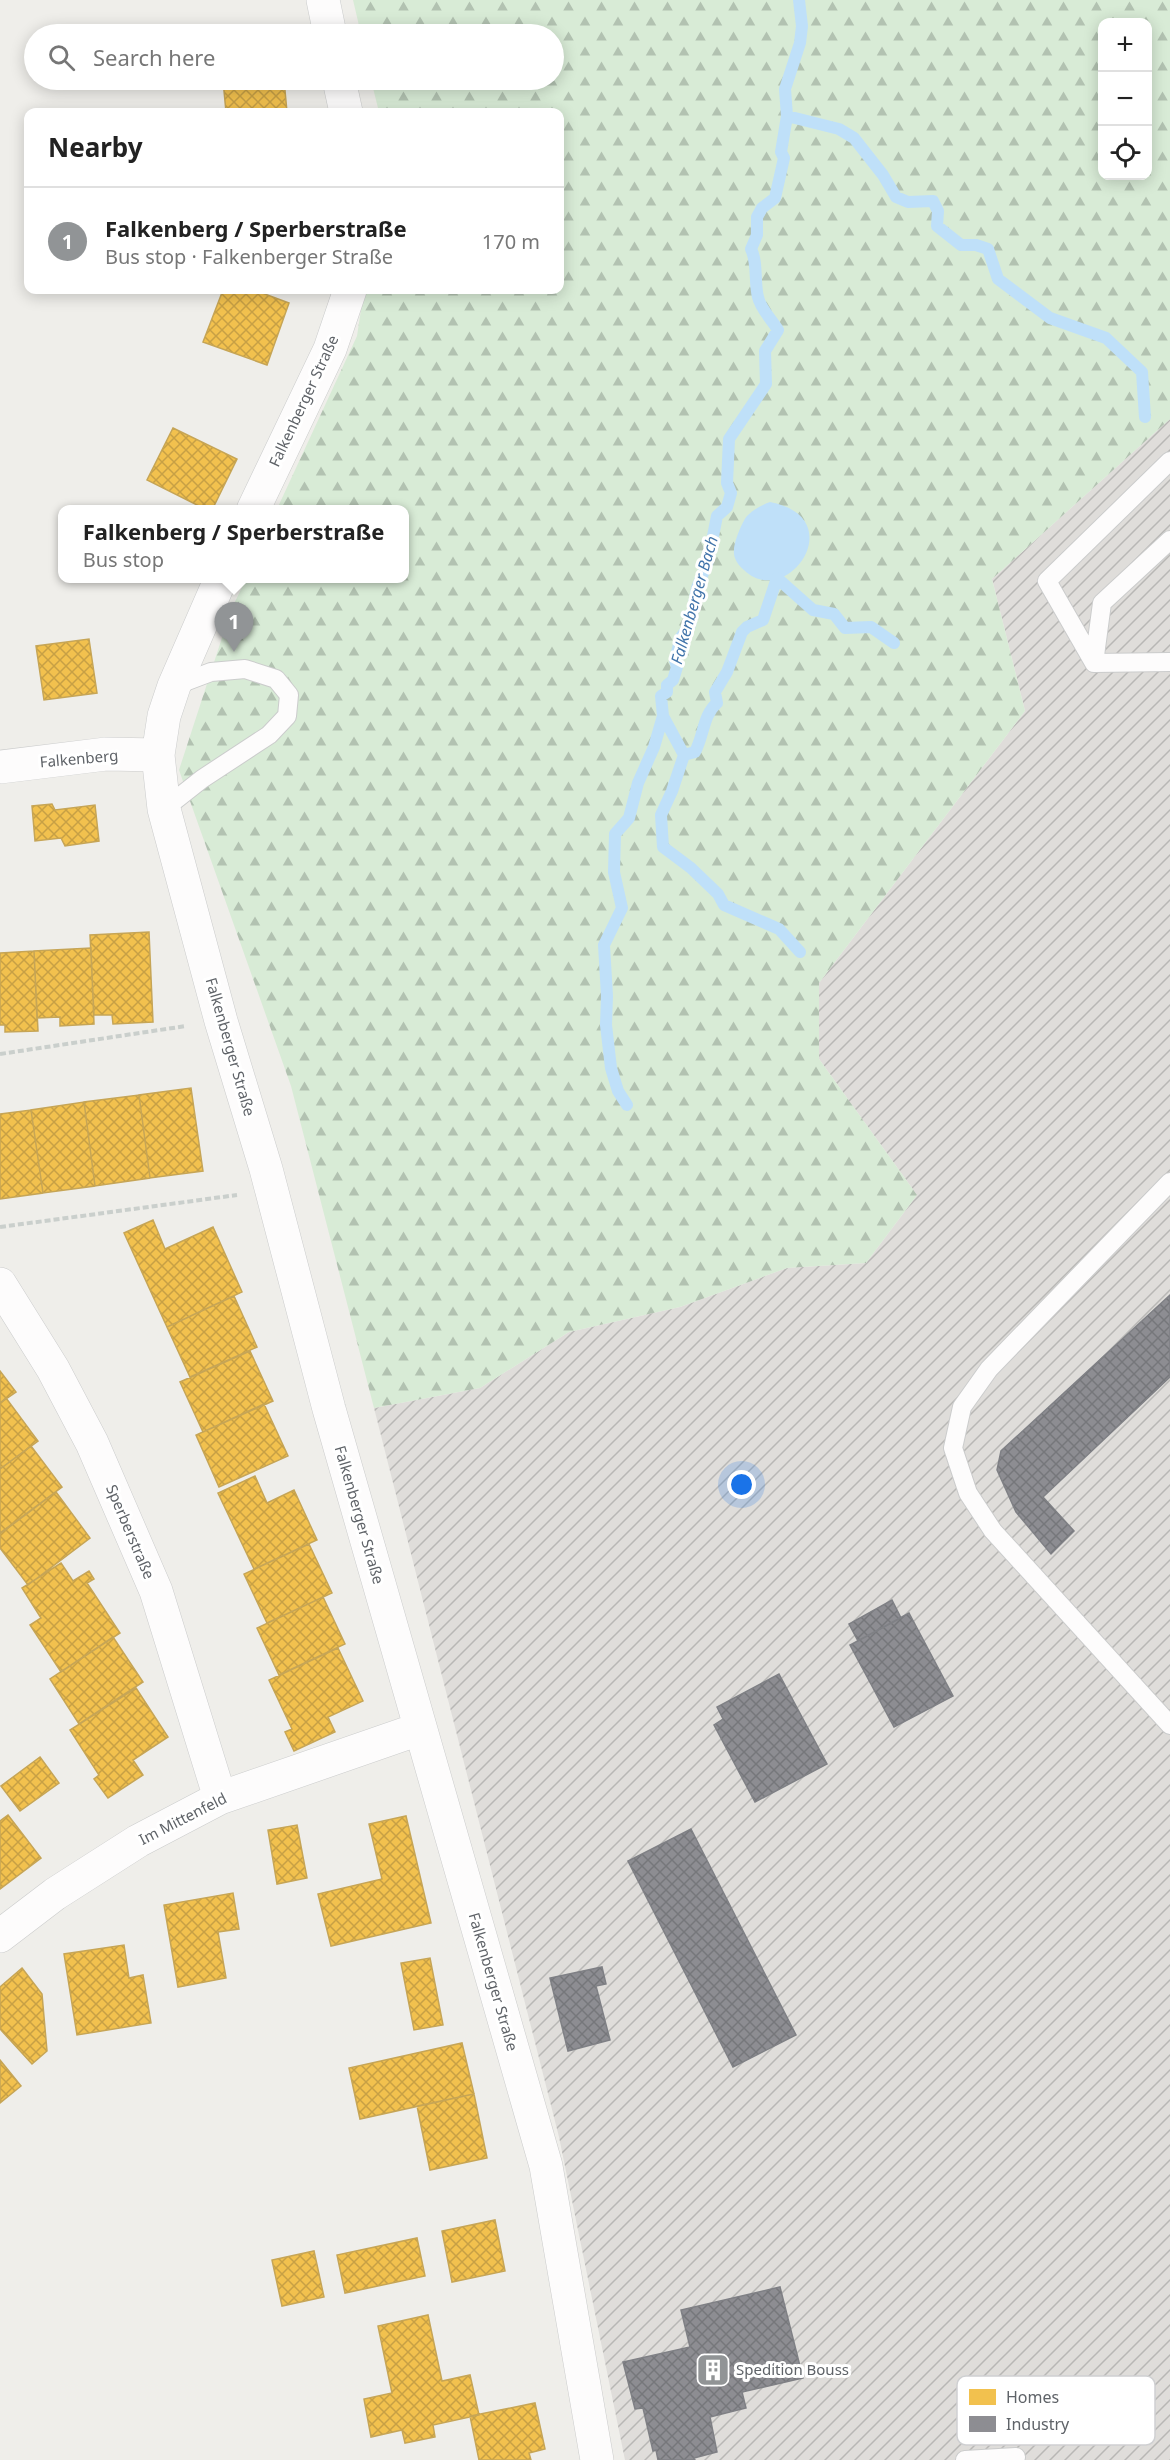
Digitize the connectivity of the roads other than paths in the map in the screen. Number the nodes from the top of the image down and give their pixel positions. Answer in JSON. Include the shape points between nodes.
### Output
{"nodes":[{"id":1,"x":323,"y":0,"type":"edge"},
{"id":2,"x":328,"y":24,"type":"edge"},
{"id":3,"x":341,"y":90,"type":"edge"},
{"id":4,"x":345,"y":108,"type":"edge"},
{"id":5,"x":349,"y":294,"type":"edge"},
{"id":6,"x":1170,"y":461,"type":"edge"},
{"id":7,"x":255,"y":505,"type":"edge"},
{"id":8,"x":1170,"y":540,"type":"edge"},
{"id":9,"x":219,"y":583,"type":"edge"},
{"id":10,"x":1170,"y":662,"type":"edge"},
{"id":11,"x":1094,"y":663,"type":"junction"},
{"id":12,"x":174,"y":686,"type":"junction"},
{"id":13,"x":159,"y":755,"type":"junction"},
{"id":14,"x":0,"y":767,"type":"edge"},
{"id":15,"x":164,"y":809,"type":"junction"},
{"id":16,"x":1170,"y":1182,"type":"edge"},
{"id":17,"x":0,"y":1284,"type":"edge"},
{"id":18,"x":1170,"y":1725,"type":"edge"},
{"id":19,"x":419,"y":1729,"type":"junction"},
{"id":20,"x":220,"y":1798,"type":"junction"},
{"id":21,"x":0,"y":1936,"type":"edge"},
{"id":22,"x":1016,"y":2457,"type":"dead end"},
{"id":23,"x":597,"y":2460,"type":"edge"},
{"id":24,"x":965,"y":2460,"type":"edge"}],
"edges":[{"from":1,"to":2,"type":"street"},
{"from":3,"to":4,"type":"street"},
{"from":5,"to":7,"type":"street","name":"Falkenberger Straße","via":[[330,349]]},
{"from":6,"to":11,"type":"lane","via":[[1047,580]]},
{"from":8,"to":11,"type":"lane","via":[[1102,603]]},
{"from":9,"to":12,"type":"street","name":"Falkenberger Straße"},
{"from":10,"to":11,"type":"lane"},
{"from":12,"to":13,"type":"street","name":"Falkenberger Straße","via":[[164,716]]},
{"from":12,"to":15,"type":"lane","via":[[211,672],[245,669],[276,679],[290,695],[287,716],[269,735]]},
{"from":13,"to":14,"type":"street","name":"Falkenberg","via":[[106,754]]},
{"from":13,"to":15,"type":"street","name":"Falkenberger Straße"},
{"from":15,"to":19,"type":"street","name":"Falkenberger Straße"},
{"from":16,"to":18,"type":"lane","via":[[989,1369],[962,1407],[953,1448],[968,1493],[993,1531]]},
{"from":17,"to":20,"type":"street","name":"Sperberstraße","via":[[53,1369],[92,1443],[156,1591]]},
{"from":19,"to":20,"type":"street","name":"Im Mittenfeld"},
{"from":19,"to":23,"type":"street","name":"Falkenberger Straße","via":[[546,2166]]},
{"from":20,"to":21,"type":"street","name":"Im Mittenfeld","via":[[138,1841],[55,1894]]},
{"from":22,"to":24,"type":"lane"}]}
